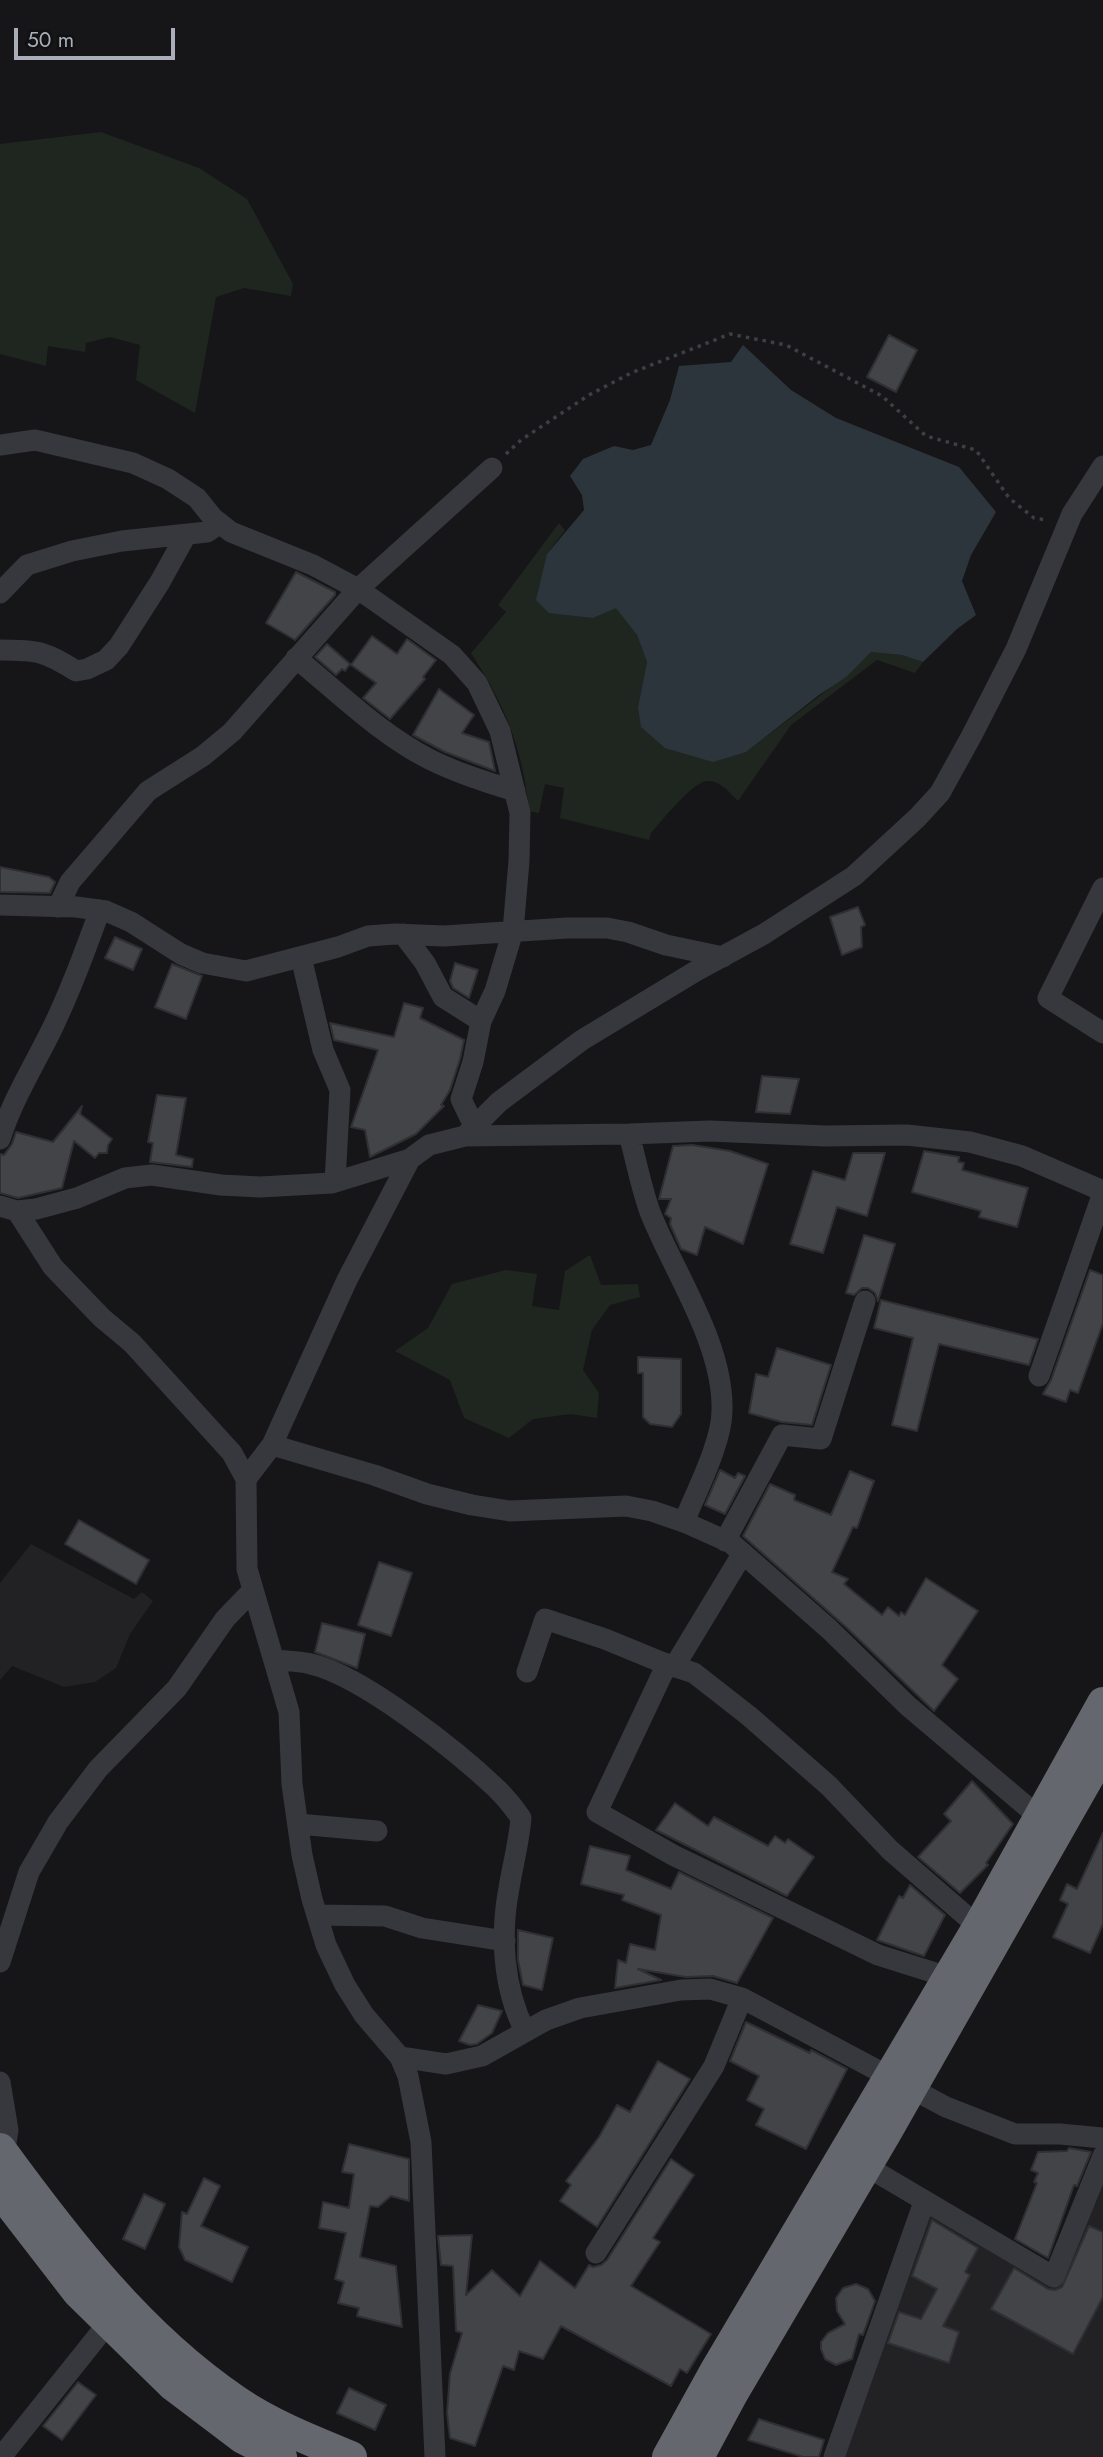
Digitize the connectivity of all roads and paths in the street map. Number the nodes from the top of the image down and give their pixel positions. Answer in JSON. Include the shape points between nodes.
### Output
{"nodes":[{"id":1,"x":0,"y":445,"type":"edge"},
{"id":2,"x":1103,"y":466,"type":"edge"},
{"id":3,"x":492,"y":468,"type":"joint"},
{"id":4,"x":220,"y":523,"type":"junction"},
{"id":5,"x":1068,"y":524,"type":"junction"},
{"id":6,"x":186,"y":535,"type":"junction"},
{"id":7,"x":358,"y":589,"type":"junction"},
{"id":8,"x":0,"y":593,"type":"edge"},
{"id":9,"x":0,"y":650,"type":"edge"},
{"id":10,"x":296,"y":658,"type":"junction"},
{"id":11,"x":515,"y":791,"type":"junction"},
{"id":12,"x":1103,"y":888,"type":"edge"},
{"id":13,"x":0,"y":905,"type":"edge"},
{"id":14,"x":58,"y":907,"type":"junction"},
{"id":15,"x":100,"y":910,"type":"junction"},
{"id":16,"x":513,"y":931,"type":"junction"},
{"id":17,"x":403,"y":934,"type":"junction"},
{"id":18,"x":301,"y":957,"type":"junction"},
{"id":19,"x":723,"y":957,"type":"junction"},
{"id":20,"x":481,"y":1021,"type":"junction"},
{"id":21,"x":1103,"y":1033,"type":"edge"},
{"id":22,"x":470,"y":1131,"type":"junction"},
{"id":23,"x":629,"y":1135,"type":"junction"},
{"id":24,"x":0,"y":1139,"type":"edge"},
{"id":25,"x":410,"y":1159,"type":"junction"},
{"id":26,"x":335,"y":1182,"type":"junction"},
{"id":27,"x":1103,"y":1192,"type":"edge"},
{"id":28,"x":8,"y":1208,"type":"edge"},
{"id":29,"x":865,"y":1301,"type":"dead end"},
{"id":30,"x":1040,"y":1376,"type":"dead end"},
{"id":31,"x":272,"y":1445,"type":"junction"},
{"id":32,"x":246,"y":1479,"type":"junction"},
{"id":33,"x":684,"y":1522,"type":"junction"},
{"id":34,"x":725,"y":1541,"type":"junction"},
{"id":35,"x":743,"y":1553,"type":"junction"},
{"id":36,"x":253,"y":1590,"type":"junction"},
{"id":37,"x":274,"y":1660,"type":"junction"},
{"id":38,"x":671,"y":1665,"type":"junction"},
{"id":39,"x":527,"y":1672,"type":"dead end"},
{"id":40,"x":1103,"y":1703,"type":"edge"},
{"id":41,"x":1103,"y":1751,"type":"edge"},
{"id":42,"x":1039,"y":1817,"type":"junction"},
{"id":43,"x":298,"y":1824,"type":"junction"},
{"id":44,"x":377,"y":1831,"type":"dead end"},
{"id":45,"x":317,"y":1915,"type":"junction"},
{"id":46,"x":987,"y":1933,"type":"junction"},
{"id":47,"x":505,"y":1941,"type":"junction"},
{"id":48,"x":0,"y":1962,"type":"edge"},
{"id":49,"x":948,"y":1977,"type":"junction"},
{"id":50,"x":742,"y":1998,"type":"junction"},
{"id":51,"x":525,"y":2031,"type":"junction"},
{"id":52,"x":400,"y":2057,"type":"junction"},
{"id":53,"x":0,"y":2082,"type":"edge"},
{"id":54,"x":900,"y":2082,"type":"junction"},
{"id":55,"x":1103,"y":2138,"type":"edge"},
{"id":56,"x":1,"y":2154,"type":"edge"},
{"id":57,"x":1103,"y":2156,"type":"edge"},
{"id":58,"x":866,"y":2166,"type":"junction"},
{"id":59,"x":1,"y":2196,"type":"edge"},
{"id":60,"x":924,"y":2202,"type":"junction"},
{"id":61,"x":596,"y":2253,"type":"dead end"},
{"id":62,"x":109,"y":2322,"type":"junction"},
{"id":63,"x":3,"y":2448,"type":"edge"},
{"id":64,"x":291,"y":2450,"type":"edge"},
{"id":65,"x":351,"y":2457,"type":"edge"},
{"id":66,"x":435,"y":2457,"type":"edge"},
{"id":67,"x":668,"y":2457,"type":"edge"},
{"id":68,"x":698,"y":2457,"type":"edge"},
{"id":69,"x":834,"y":2457,"type":"edge"}],
"edges":[{"from":1,"to":4,"type":"street","via":[[35,440],[133,463],[197,498]]},
{"from":2,"to":5,"type":"street"},
{"from":3,"to":5,"type":"path","via":[[521,440],[589,395],[631,373],[730,334],[786,345],[882,396],[926,436],[976,450],[1009,498],[1034,518]]},
{"from":3,"to":7,"type":"street"},
{"from":4,"to":6,"type":"street","via":[[207,532]]},
{"from":4,"to":7,"type":"street"},
{"from":5,"to":19,"type":"street","via":[[1016,649],[940,793],[854,876]]},
{"from":6,"to":8,"type":"street","via":[[122,541],[38,561],[26,565]]},
{"from":6,"to":9,"type":"street","via":[[106,660],[76,671],[50,654]]},
{"from":7,"to":10,"type":"street"},
{"from":7,"to":11,"type":"street","via":[[452,655],[477,683],[500,731]]},
{"from":10,"to":11,"type":"street","via":[[381,728],[429,759]]},
{"from":10,"to":14,"type":"street","via":[[232,732],[148,791],[70,882]]},
{"from":11,"to":16,"type":"street","via":[[520,825]]},
{"from":12,"to":21,"type":"street","via":[[1048,998]]},
{"from":13,"to":14,"type":"street"},
{"from":14,"to":15,"type":"street"},
{"from":15,"to":18,"type":"street","via":[[131,922],[181,954],[223,969],[246,971]]},
{"from":15,"to":24,"type":"street","via":[[52,1030],[10,1109]]},
{"from":16,"to":17,"type":"street"},
{"from":16,"to":19,"type":"street","via":[[607,928]]},
{"from":16,"to":20,"type":"street"},
{"from":17,"to":18,"type":"street","via":[[368,936]]},
{"from":17,"to":20,"type":"street","via":[[443,997]]},
{"from":18,"to":26,"type":"street","via":[[323,1050],[340,1090]]},
{"from":19,"to":22,"type":"street","via":[[582,1040],[499,1102]]},
{"from":20,"to":22,"type":"street","via":[[461,1099]]},
{"from":22,"to":23,"type":"street"},
{"from":22,"to":25,"type":"street","via":[[429,1145]]},
{"from":23,"to":27,"type":"street","via":[[710,1131],[907,1135],[970,1142],[1022,1156]]},
{"from":23,"to":33,"type":"street","via":[[650,1211],[720,1376],[723,1414]]},
{"from":25,"to":26,"type":"street"},
{"from":25,"to":31,"type":"street","via":[[347,1280]]},
{"from":26,"to":28,"type":"street","via":[[260,1187],[152,1175],[125,1178],[36,1209]]},
{"from":27,"to":30,"type":"street"},
{"from":28,"to":32,"type":"street","via":[[53,1267],[132,1343],[232,1453]]},
{"from":29,"to":34,"type":"street","via":[[821,1439],[782,1435]]},
{"from":31,"to":32,"type":"street"},
{"from":31,"to":33,"type":"street","via":[[471,1505],[510,1511],[626,1506]]},
{"from":32,"to":36,"type":"street","via":[[247,1569]]},
{"from":33,"to":34,"type":"street"},
{"from":34,"to":35,"type":"street"},
{"from":35,"to":38,"type":"street"},
{"from":35,"to":42,"type":"street","via":[[908,1706]]},
{"from":36,"to":37,"type":"street"},
{"from":36,"to":48,"type":"street","via":[[225,1619],[177,1688],[98,1769],[58,1822],[29,1872]]},
{"from":37,"to":43,"type":"street","via":[[289,1712]]},
{"from":37,"to":47,"type":"street","via":[[313,1664],[377,1696],[506,1799],[521,1818]]},
{"from":38,"to":39,"type":"street","via":[[545,1619]]},
{"from":38,"to":46,"type":"street","via":[[694,1673],[749,1716],[829,1786],[890,1850]]},
{"from":38,"to":49,"type":"street","via":[[597,1812],[673,1855],[878,1955]]},
{"from":40,"to":42,"type":"highway"},
{"from":41,"to":46,"type":"highway"},
{"from":42,"to":46,"type":"highway"},
{"from":43,"to":44,"type":"street"},
{"from":43,"to":45,"type":"street"},
{"from":45,"to":47,"type":"street","via":[[385,1916],[422,1928]]},
{"from":45,"to":52,"type":"street","via":[[345,1985]]},
{"from":46,"to":49,"type":"highway"},
{"from":46,"to":54,"type":"highway"},
{"from":47,"to":51,"type":"street","via":[[514,2009]]},
{"from":49,"to":54,"type":"highway"},
{"from":50,"to":51,"type":"street","via":[[710,1989],[681,1990],[580,2008]]},
{"from":50,"to":54,"type":"street"},
{"from":50,"to":61,"type":"street","via":[[714,2066]]},
{"from":51,"to":52,"type":"street","via":[[482,2056],[446,2064]]},
{"from":52,"to":66,"type":"street","via":[[421,2142]]},
{"from":53,"to":56,"type":"street","via":[[8,2130]]},
{"from":54,"to":55,"type":"street","via":[[946,2107],[1015,2134]]},
{"from":54,"to":58,"type":"highway"},
{"from":54,"to":67,"type":"highway","via":[[715,2372]]},
{"from":56,"to":64,"type":"highway","via":[[64,2235],[164,2345]]},
{"from":57,"to":60,"type":"street","via":[[1054,2277]]},
{"from":58,"to":60,"type":"street"},
{"from":58,"to":68,"type":"highway"},
{"from":59,"to":62,"type":"highway","via":[[78,2292]]},
{"from":60,"to":69,"type":"street"},
{"from":62,"to":63,"type":"street"},
{"from":62,"to":64,"type":"highway","via":[[173,2385],[243,2438]]},
{"from":64,"to":65,"type":"highway"}]}
